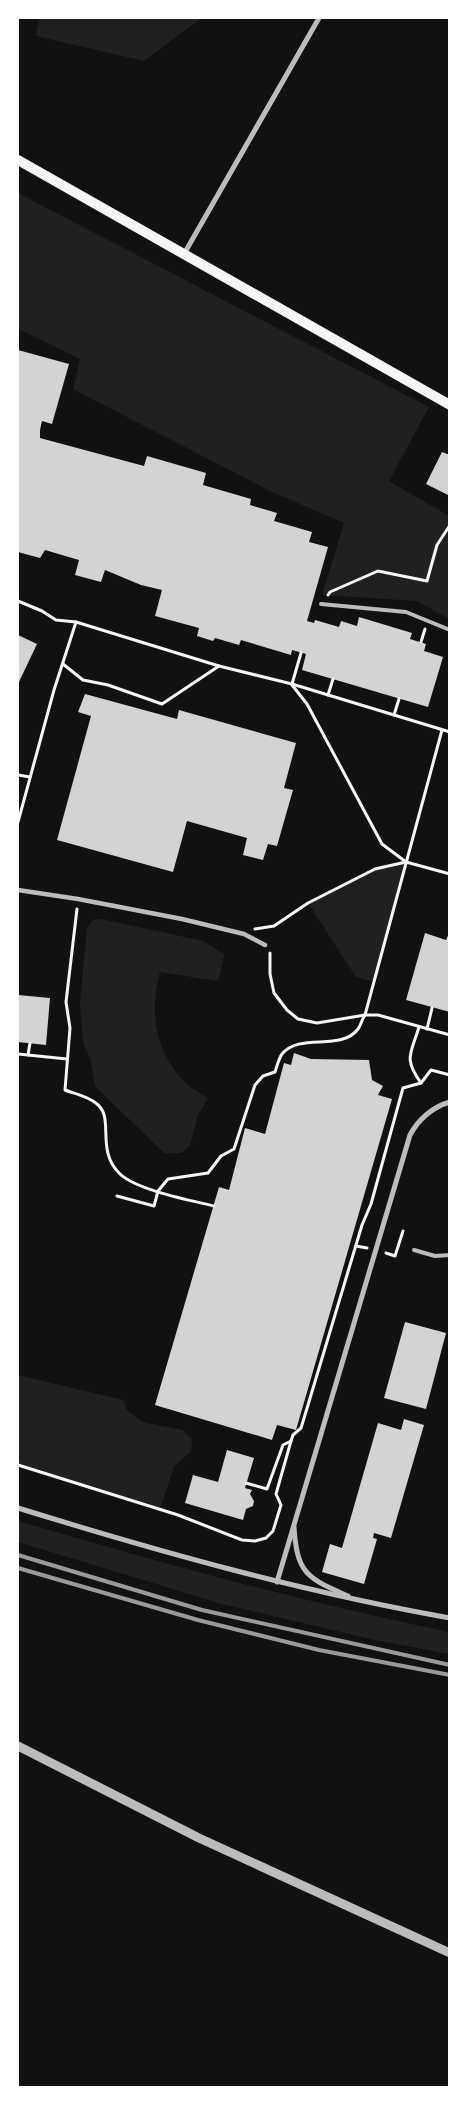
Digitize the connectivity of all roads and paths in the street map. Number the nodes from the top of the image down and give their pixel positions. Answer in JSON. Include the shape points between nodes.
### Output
{"nodes":[{"id":1,"x":319,"y":18,"type":"edge"},
{"id":2,"x":18,"y":160,"type":"edge"},
{"id":3,"x":184,"y":254,"type":"junction"},
{"id":4,"x":450,"y":405,"type":"edge"},
{"id":5,"x":450,"y":524,"type":"edge"},
{"id":6,"x":18,"y":601,"type":"edge"},
{"id":7,"x":322,"y":604,"type":"joint"},
{"id":8,"x":76,"y":622,"type":"junction"},
{"id":9,"x":450,"y":630,"type":"edge"},
{"id":10,"x":301,"y":653,"type":"dead end"},
{"id":11,"x":63,"y":664,"type":"junction"},
{"id":12,"x":219,"y":666,"type":"junction"},
{"id":13,"x":332,"y":680,"type":"dead end"},
{"id":14,"x":292,"y":684,"type":"junction"},
{"id":15,"x":328,"y":695,"type":"junction"},
{"id":16,"x":398,"y":699,"type":"dead end"},
{"id":17,"x":394,"y":715,"type":"junction"},
{"id":18,"x":442,"y":730,"type":"junction"},
{"id":19,"x":450,"y":732,"type":"edge"},
{"id":20,"x":18,"y":774,"type":"edge"},
{"id":21,"x":30,"y":777,"type":"junction"},
{"id":22,"x":18,"y":822,"type":"edge"},
{"id":23,"x":406,"y":862,"type":"junction"},
{"id":24,"x":450,"y":874,"type":"edge"},
{"id":25,"x":18,"y":890,"type":"edge"},
{"id":26,"x":78,"y":899,"type":"junction"},
{"id":27,"x":246,"y":928,"type":"dead end"},
{"id":28,"x":265,"y":945,"type":"joint"},
{"id":29,"x":432,"y":1008,"type":"dead end"},
{"id":30,"x":364,"y":1015,"type":"junction"},
{"id":31,"x":419,"y":1027,"type":"junction"},
{"id":32,"x":427,"y":1029,"type":"junction"},
{"id":33,"x":450,"y":1034,"type":"edge"},
{"id":34,"x":30,"y":1043,"type":"dead end"},
{"id":35,"x":18,"y":1054,"type":"edge"},
{"id":36,"x":28,"y":1055,"type":"junction"},
{"id":37,"x":67,"y":1060,"type":"junction"},
{"id":38,"x":450,"y":1075,"type":"edge"},
{"id":39,"x":421,"y":1083,"type":"junction"},
{"id":40,"x":450,"y":1102,"type":"edge"},
{"id":41,"x":158,"y":1191,"type":"junction"},
{"id":42,"x":117,"y":1196,"type":"dead end"},
{"id":43,"x":214,"y":1206,"type":"dead end"},
{"id":44,"x":414,"y":1250,"type":"dead end"},
{"id":45,"x":450,"y":1255,"type":"edge"},
{"id":46,"x":291,"y":1441,"type":"junction"},
{"id":47,"x":18,"y":1465,"type":"edge"},
{"id":48,"x":246,"y":1483,"type":"dead end"},
{"id":49,"x":18,"y":1508,"type":"edge"},
{"id":50,"x":294,"y":1524,"type":"junction"},
{"id":51,"x":277,"y":1582,"type":"junction"},
{"id":52,"x":358,"y":1600,"type":"junction"},
{"id":53,"x":450,"y":1618,"type":"edge"},
{"id":54,"x":18,"y":1746,"type":"edge"},
{"id":55,"x":450,"y":1953,"type":"edge"}],
"edges":[{"from":1,"to":3,"type":"street"},
{"from":2,"to":3,"type":"main road"},
{"from":3,"to":4,"type":"main road"},
{"from":5,"to":7,"type":"path","via":[[437,545],[427,581],[378,571],[330,592]]},
{"from":6,"to":8,"type":"path","via":[[56,620]]},
{"from":7,"to":9,"type":"lane","via":[[406,612]]},
{"from":8,"to":11,"type":"path"},
{"from":8,"to":12,"type":"path"},
{"from":10,"to":14,"type":"path"},
{"from":11,"to":12,"type":"path","via":[[83,680],[162,704]]},
{"from":11,"to":21,"type":"path"},
{"from":12,"to":14,"type":"path"},
{"from":13,"to":15,"type":"path"},
{"from":14,"to":15,"type":"path"},
{"from":14,"to":23,"type":"path","via":[[307,704],[382,844]]},
{"from":15,"to":17,"type":"path"},
{"from":16,"to":17,"type":"path"},
{"from":17,"to":18,"type":"path"},
{"from":18,"to":19,"type":"path"},
{"from":18,"to":23,"type":"path"},
{"from":20,"to":21,"type":"path"},
{"from":21,"to":22,"type":"path"},
{"from":23,"to":24,"type":"path"},
{"from":23,"to":27,"type":"path","via":[[375,869],[308,903],[274,926]]},
{"from":23,"to":30,"type":"path"},
{"from":25,"to":26,"type":"street"},
{"from":26,"to":28,"type":"street","via":[[227,929]]},
{"from":26,"to":37,"type":"path","via":[[66,1002],[70,1028]]},
{"from":28,"to":30,"type":"path","via":[[270,952],[274,993],[292,1015],[317,1023]]},
{"from":29,"to":32,"type":"path"},
{"from":30,"to":31,"type":"path","via":[[378,1015]]},
{"from":30,"to":41,"type":"path","via":[[357,1030],[348,1036],[327,1042],[303,1043],[286,1050],[275,1072],[263,1076],[255,1084],[234,1149],[221,1156],[208,1173],[168,1179]]},
{"from":31,"to":32,"type":"path"},
{"from":31,"to":39,"type":"path","via":[[409,1062]]},
{"from":32,"to":33,"type":"path"},
{"from":34,"to":36,"type":"path"},
{"from":35,"to":36,"type":"path"},
{"from":36,"to":37,"type":"path"},
{"from":37,"to":41,"type":"path","via":[[65,1090],[99,1105],[106,1123],[104,1136],[111,1163],[133,1182]]},
{"from":38,"to":39,"type":"path","via":[[431,1070]]},
{"from":39,"to":46,"type":"path","via":[[403,1088],[301,1428]]},
{"from":40,"to":50,"type":"street","via":[[421,1118],[410,1135]]},
{"from":41,"to":42,"type":"path","via":[[154,1206]]},
{"from":41,"to":43,"type":"path"},
{"from":44,"to":45,"type":"lane","via":[[435,1256]]},
{"from":46,"to":47,"type":"path","via":[[276,1494],[281,1505],[273,1531],[266,1538],[254,1541],[242,1540]]},
{"from":46,"to":48,"type":"path","via":[[283,1445],[267,1489]]},
{"from":49,"to":51,"type":"street"},
{"from":50,"to":51,"type":"street"},
{"from":50,"to":52,"type":"street","via":[[296,1552],[308,1575]]},
{"from":51,"to":52,"type":"street"},
{"from":52,"to":53,"type":"street"},
{"from":54,"to":55,"type":"street","via":[[199,1838]]}]}
